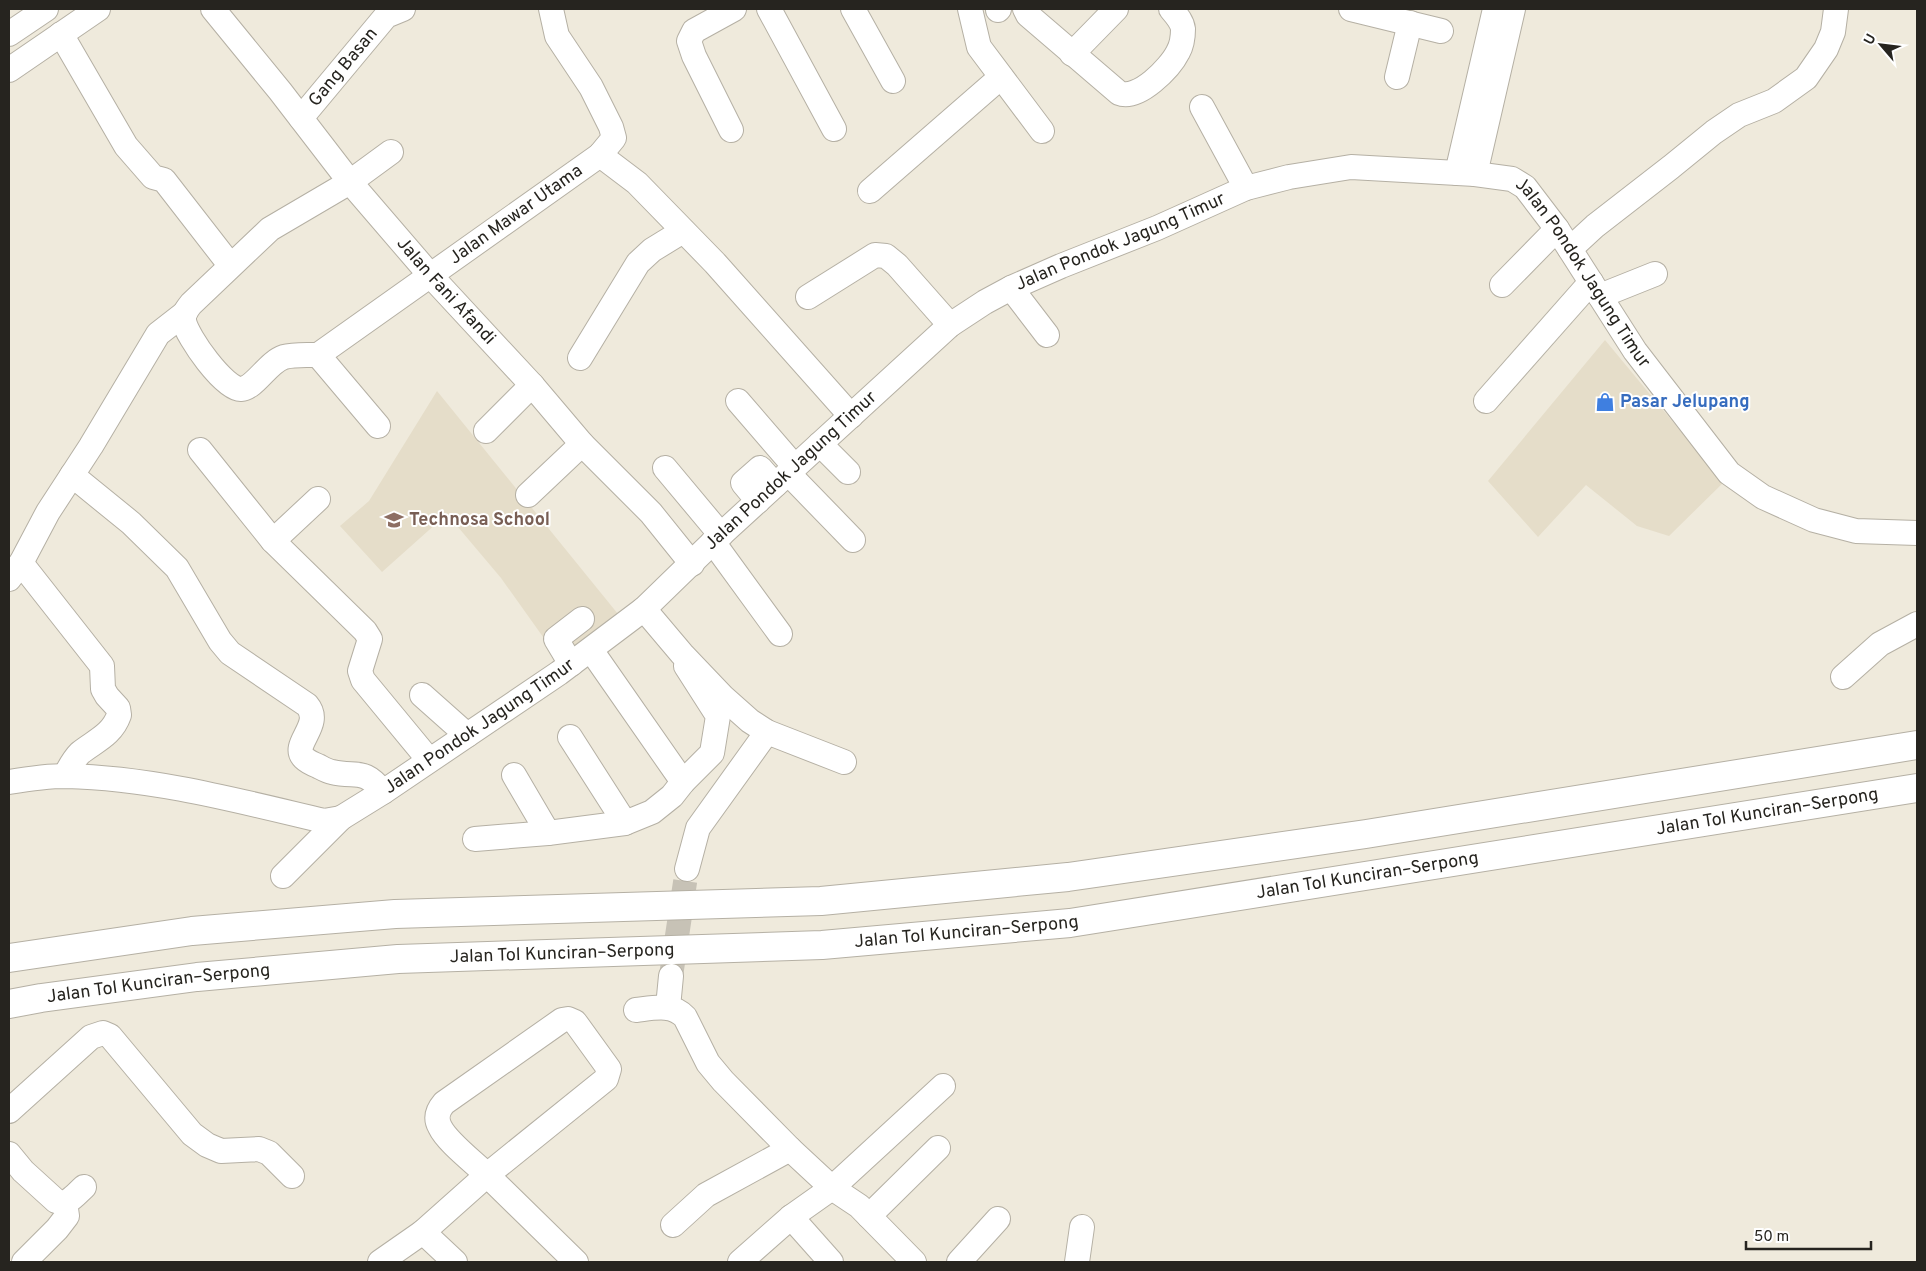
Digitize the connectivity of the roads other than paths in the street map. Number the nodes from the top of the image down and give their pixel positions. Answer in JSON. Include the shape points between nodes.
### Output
{"nodes":[{"id":1,"x":46,"y":9,"type":"edge"},
{"id":2,"x":98,"y":9,"type":"edge"},
{"id":3,"x":213,"y":9,"type":"edge"},
{"id":4,"x":551,"y":9,"type":"edge"},
{"id":5,"x":734,"y":9,"type":"edge"},
{"id":6,"x":769,"y":9,"type":"edge"},
{"id":7,"x":853,"y":9,"type":"edge"},
{"id":8,"x":970,"y":9,"type":"edge"},
{"id":9,"x":1024,"y":9,"type":"edge"},
{"id":10,"x":1116,"y":9,"type":"edge"},
{"id":11,"x":1171,"y":9,"type":"edge"},
{"id":12,"x":1495,"y":9,"type":"edge"},
{"id":13,"x":1512,"y":9,"type":"edge"},
{"id":14,"x":1836,"y":9,"type":"edge"},
{"id":15,"x":1360,"y":10,"type":"edge"},
{"id":16,"x":395,"y":13,"type":"edge"},
{"id":17,"x":1410,"y":23,"type":"junction"},
{"id":18,"x":1441,"y":30,"type":"dead end"},
{"id":19,"x":9,"y":34,"type":"edge"},
{"id":20,"x":61,"y":34,"type":"junction"},
{"id":21,"x":1072,"y":54,"type":"junction"},
{"id":22,"x":9,"y":70,"type":"edge"},
{"id":23,"x":1001,"y":77,"type":"junction"},
{"id":24,"x":1397,"y":77,"type":"dead end"},
{"id":25,"x":893,"y":81,"type":"dead end"},
{"id":26,"x":1202,"y":107,"type":"dead end"},
{"id":27,"x":301,"y":118,"type":"junction"},
{"id":28,"x":834,"y":129,"type":"dead end"},
{"id":29,"x":731,"y":130,"type":"dead end"},
{"id":30,"x":1042,"y":131,"type":"dead end"},
{"id":31,"x":391,"y":152,"type":"dead end"},
{"id":32,"x":600,"y":154,"type":"junction"},
{"id":33,"x":1466,"y":173,"type":"junction"},
{"id":34,"x":350,"y":182,"type":"junction"},
{"id":35,"x":1246,"y":188,"type":"junction"},
{"id":36,"x":870,"y":191,"type":"dead end"},
{"id":37,"x":1557,"y":229,"type":"junction"},
{"id":38,"x":683,"y":231,"type":"junction"},
{"id":39,"x":1570,"y":249,"type":"junction"},
{"id":40,"x":230,"y":265,"type":"junction"},
{"id":41,"x":1655,"y":274,"type":"dead end"},
{"id":42,"x":430,"y":275,"type":"junction"},
{"id":43,"x":1502,"y":285,"type":"dead end"},
{"id":44,"x":1011,"y":288,"type":"junction"},
{"id":45,"x":1596,"y":289,"type":"junction"},
{"id":46,"x":808,"y":298,"type":"dead end"},
{"id":47,"x":185,"y":313,"type":"junction"},
{"id":48,"x":950,"y":325,"type":"junction"},
{"id":49,"x":1047,"y":336,"type":"dead end"},
{"id":50,"x":318,"y":355,"type":"junction"},
{"id":51,"x":580,"y":358,"type":"dead end"},
{"id":52,"x":532,"y":385,"type":"junction"},
{"id":53,"x":1486,"y":401,"type":"dead end"},
{"id":54,"x":738,"y":402,"type":"dead end"},
{"id":55,"x":850,"y":416,"type":"junction"},
{"id":56,"x":378,"y":426,"type":"dead end"},
{"id":57,"x":486,"y":432,"type":"dead end"},
{"id":58,"x":582,"y":444,"type":"junction"},
{"id":59,"x":820,"y":444,"type":"junction"},
{"id":60,"x":200,"y":450,"type":"dead end"},
{"id":61,"x":665,"y":468,"type":"dead end"},
{"id":62,"x":848,"y":472,"type":"dead end"},
{"id":63,"x":72,"y":474,"type":"junction"},
{"id":64,"x":779,"y":481,"type":"junction"},
{"id":65,"x":528,"y":495,"type":"dead end"},
{"id":66,"x":318,"y":499,"type":"dead end"},
{"id":67,"x":1917,"y":533,"type":"edge"},
{"id":68,"x":717,"y":539,"type":"junction"},
{"id":69,"x":853,"y":540,"type":"dead end"},
{"id":70,"x":273,"y":542,"type":"junction"},
{"id":71,"x":692,"y":564,"type":"junction"},
{"id":72,"x":15,"y":571,"type":"edge"},
{"id":73,"x":644,"y":609,"type":"junction"},
{"id":74,"x":582,"y":619,"type":"dead end"},
{"id":75,"x":1917,"y":624,"type":"edge"},
{"id":76,"x":780,"y":634,"type":"dead end"},
{"id":77,"x":591,"y":650,"type":"junction"},
{"id":78,"x":571,"y":664,"type":"junction"},
{"id":79,"x":686,"y":666,"type":"dead end"},
{"id":80,"x":1843,"y":677,"type":"dead end"},
{"id":81,"x":422,"y":695,"type":"dead end"},
{"id":82,"x":768,"y":732,"type":"junction"},
{"id":83,"x":467,"y":735,"type":"junction"},
{"id":84,"x":570,"y":737,"type":"dead end"},
{"id":85,"x":1917,"y":745,"type":"edge"},
{"id":86,"x":429,"y":760,"type":"junction"},
{"id":87,"x":844,"y":762,"type":"dead end"},
{"id":88,"x":514,"y":775,"type":"dead end"},
{"id":89,"x":65,"y":776,"type":"junction"},
{"id":90,"x":9,"y":782,"type":"edge"},
{"id":91,"x":683,"y":782,"type":"junction"},
{"id":92,"x":1917,"y":788,"type":"edge"},
{"id":93,"x":383,"y":792,"type":"junction"},
{"id":94,"x":341,"y":818,"type":"junction"},
{"id":95,"x":625,"y":823,"type":"junction"},
{"id":96,"x":548,"y":833,"type":"junction"},
{"id":97,"x":475,"y":839,"type":"dead end"},
{"id":98,"x":687,"y":869,"type":"tunnel mouth"},
{"id":99,"x":283,"y":876,"type":"dead end"},
{"id":100,"x":9,"y":958,"type":"edge"},
{"id":101,"x":671,"y":976,"type":"tunnel mouth"},
{"id":102,"x":9,"y":1004,"type":"edge"},
{"id":103,"x":668,"y":1007,"type":"junction"},
{"id":104,"x":636,"y":1010,"type":"dead end"},
{"id":105,"x":943,"y":1086,"type":"dead end"},
{"id":106,"x":9,"y":1111,"type":"edge"},
{"id":107,"x":938,"y":1148,"type":"dead end"},
{"id":108,"x":790,"y":1149,"type":"junction"},
{"id":109,"x":9,"y":1154,"type":"edge"},
{"id":110,"x":487,"y":1175,"type":"junction"},
{"id":111,"x":292,"y":1176,"type":"dead end"},
{"id":112,"x":84,"y":1188,"type":"dead end"},
{"id":113,"x":832,"y":1188,"type":"junction"},
{"id":114,"x":62,"y":1204,"type":"junction"},
{"id":115,"x":869,"y":1216,"type":"junction"},
{"id":116,"x":791,"y":1217,"type":"junction"},
{"id":117,"x":998,"y":1219,"type":"dead end"},
{"id":118,"x":673,"y":1225,"type":"dead end"},
{"id":119,"x":1082,"y":1226,"type":"dead end"},
{"id":120,"x":423,"y":1232,"type":"junction"},
{"id":121,"x":24,"y":1262,"type":"edge"},
{"id":122,"x":380,"y":1262,"type":"edge"},
{"id":123,"x":454,"y":1262,"type":"edge"},
{"id":124,"x":576,"y":1262,"type":"edge"},
{"id":125,"x":742,"y":1262,"type":"edge"},
{"id":126,"x":831,"y":1262,"type":"edge"},
{"id":127,"x":914,"y":1262,"type":"edge"},
{"id":128,"x":958,"y":1262,"type":"edge"},
{"id":129,"x":1077,"y":1262,"type":"edge"}],
"edges":[{"from":1,"to":19,"type":"street"},
{"from":2,"to":20,"type":"street"},
{"from":3,"to":27,"type":"street","name":"Jalan Fani Afandi"},
{"from":4,"to":32,"type":"street","name":"Jalan Mawar Utama","via":[[557,36],[591,87],[611,127],[614,138]]},
{"from":5,"to":29,"type":"street","via":[[694,31],[689,41]]},
{"from":6,"to":28,"type":"street"},
{"from":7,"to":25,"type":"street"},
{"from":8,"to":23,"type":"street","via":[[979,46]]},
{"from":9,"to":21,"type":"street"},
{"from":10,"to":21,"type":"street"},
{"from":11,"to":21,"type":"street","via":[[1183,27],[1178,52],[1166,69],[1140,92],[1125,96],[1119,93]]},
{"from":12,"to":33,"type":"street"},
{"from":13,"to":33,"type":"street"},
{"from":14,"to":39,"type":"street","via":[[1826,49],[1806,78],[1774,101],[1739,115],[1714,132],[1594,226]]},
{"from":15,"to":17,"type":"street"},
{"from":16,"to":27,"type":"street","name":"Gang Basan"},
{"from":17,"to":18,"type":"street"},
{"from":17,"to":24,"type":"street"},
{"from":20,"to":22,"type":"street"},
{"from":20,"to":40,"type":"street","via":[[126,146],[153,177],[164,180]]},
{"from":23,"to":30,"type":"street"},
{"from":23,"to":36,"type":"street"},
{"from":26,"to":35,"type":"street"},
{"from":27,"to":34,"type":"street","name":"Jalan Fani Afandi"},
{"from":31,"to":34,"type":"street"},
{"from":32,"to":38,"type":"street","via":[[637,183]]},
{"from":32,"to":42,"type":"street","name":"Jalan Mawar Utama"},
{"from":33,"to":35,"type":"street","name":"Jalan Pondok Jagung Timur","via":[[1351,167]]},
{"from":33,"to":37,"type":"street","name":"Jalan Pondok Jagung Timur","via":[[1512,179],[1525,187]]},
{"from":34,"to":40,"type":"street","via":[[270,229]]},
{"from":34,"to":42,"type":"street","name":"Jalan Fani Afandi"},
{"from":35,"to":44,"type":"street","name":"Jalan Pondok Jagung Timur"},
{"from":37,"to":39,"type":"street","name":"Jalan Pondok Jagung Timur"},
{"from":37,"to":43,"type":"street"},
{"from":38,"to":51,"type":"street","via":[[638,263]]},
{"from":38,"to":55,"type":"street","via":[[764,316]]},
{"from":39,"to":45,"type":"street","name":"Jalan Pondok Jagung Timur"},
{"from":40,"to":47,"type":"street"},
{"from":41,"to":45,"type":"street"},
{"from":42,"to":50,"type":"street","name":"Jalan Mawar Utama"},
{"from":42,"to":52,"type":"street","name":"Jalan Fani Afandi"},
{"from":44,"to":48,"type":"street","name":"Jalan Pondok Jagung Timur"},
{"from":44,"to":49,"type":"street"},
{"from":45,"to":53,"type":"street"},
{"from":45,"to":67,"type":"street","name":"Jalan Pondok Jagung Timur","via":[[1646,367],[1729,473],[1763,497],[1814,520],[1856,531]]},
{"from":46,"to":48,"type":"street","via":[[875,254],[880,254],[897,265]]},
{"from":47,"to":50,"type":"street","via":[[184,322],[197,346],[233,388],[247,388],[273,363],[283,358]]},
{"from":47,"to":63,"type":"street","via":[[158,334]]},
{"from":48,"to":55,"type":"street","name":"Jalan Pondok Jagung Timur"},
{"from":50,"to":56,"type":"street"},
{"from":52,"to":57,"type":"street"},
{"from":52,"to":58,"type":"street","name":"Jalan Fani Afandi"},
{"from":54,"to":64,"type":"street"},
{"from":55,"to":59,"type":"street","name":"Jalan Pondok Jagung Timur"},
{"from":58,"to":65,"type":"street"},
{"from":58,"to":71,"type":"street","name":"Jalan Fani Afandi","via":[[651,513]]},
{"from":59,"to":62,"type":"street"},
{"from":59,"to":64,"type":"street","name":"Jalan Pondok Jagung Timur"},
{"from":60,"to":70,"type":"street"},
{"from":61,"to":68,"type":"street"},
{"from":63,"to":72,"type":"street"},
{"from":63,"to":93,"type":"street","via":[[130,522],[177,568],[230,653],[312,711],[313,717],[301,746],[304,759],[331,772],[369,778]]},
{"from":64,"to":68,"type":"street","name":"Jalan Pondok Jagung Timur"},
{"from":64,"to":69,"type":"street"},
{"from":66,"to":70,"type":"street"},
{"from":68,"to":71,"type":"street","name":"Jalan Pondok Jagung Timur"},
{"from":68,"to":76,"type":"street"},
{"from":70,"to":86,"type":"street","via":[[365,631],[370,639],[360,671],[363,680]]},
{"from":71,"to":73,"type":"street","name":"Jalan Pondok Jagung Timur"},
{"from":72,"to":89,"type":"street","via":[[102,666],[103,689],[118,708],[120,716],[111,732],[72,762]]},
{"from":73,"to":77,"type":"street","name":"Jalan Pondok Jagung Timur"},
{"from":73,"to":82,"type":"street","via":[[723,698]]},
{"from":74,"to":78,"type":"street","via":[[556,639]]},
{"from":75,"to":80,"type":"street","via":[[1880,644]]},
{"from":77,"to":78,"type":"street","name":"Jalan Pondok Jagung Timur"},
{"from":77,"to":91,"type":"street"},
{"from":78,"to":83,"type":"street","name":"Jalan Pondok Jagung Timur"},
{"from":79,"to":91,"type":"street","via":[[718,716],[712,753]]},
{"from":81,"to":83,"type":"street"},
{"from":82,"to":87,"type":"street"},
{"from":82,"to":98,"type":"street","via":[[698,828]]},
{"from":83,"to":86,"type":"street","name":"Jalan Pondok Jagung Timur"},
{"from":84,"to":95,"type":"street"},
{"from":85,"to":100,"type":"highway","via":[[1376,832],[1068,877],[821,901],[395,914],[192,931]]},
{"from":86,"to":93,"type":"street","name":"Jalan Pondok Jagung Timur"},
{"from":88,"to":96,"type":"street"},
{"from":89,"to":90,"type":"street","name":"Jalan Pondok Jagung Timur"},
{"from":89,"to":94,"type":"street","name":"Jalan Pondok Jagung Timur","via":[[155,783],[324,821]]},
{"from":91,"to":95,"type":"street","via":[[652,812]]},
{"from":92,"to":102,"type":"highway","name":"Jalan Tol Kunciran–Serpong","via":[[1070,923],[822,945],[398,959],[197,977]]},
{"from":93,"to":94,"type":"street","name":"Jalan Pondok Jagung Timur"},
{"from":94,"to":99,"type":"street","name":"Jalan Pondok Jagung Timur"},
{"from":95,"to":96,"type":"street"},
{"from":96,"to":97,"type":"street"},
{"from":101,"to":103,"type":"street"},
{"from":103,"to":104,"type":"street"},
{"from":103,"to":108,"type":"street","via":[[685,1017],[712,1070]]},
{"from":105,"to":113,"type":"street"},
{"from":106,"to":111,"type":"street","via":[[91,1037],[103,1033],[110,1036],[192,1134],[206,1145],[221,1151],[259,1149],[269,1153]]},
{"from":107,"to":115,"type":"street"},
{"from":108,"to":113,"type":"street"},
{"from":108,"to":118,"type":"street","via":[[706,1195]]},
{"from":109,"to":114,"type":"street","via":[[23,1171]]},
{"from":110,"to":110,"type":"street","via":[[440,1128],[438,1110],[562,1020],[575,1022],[609,1069],[606,1079]]},
{"from":110,"to":120,"type":"street"},
{"from":110,"to":124,"type":"street"},
{"from":112,"to":114,"type":"street"},
{"from":113,"to":115,"type":"street"},
{"from":113,"to":116,"type":"street"},
{"from":114,"to":121,"type":"street","via":[[67,1216]]},
{"from":115,"to":127,"type":"street"},
{"from":116,"to":125,"type":"street"},
{"from":116,"to":126,"type":"street"},
{"from":117,"to":128,"type":"street"},
{"from":119,"to":129,"type":"street"},
{"from":120,"to":122,"type":"street"},
{"from":120,"to":123,"type":"street"}]}
